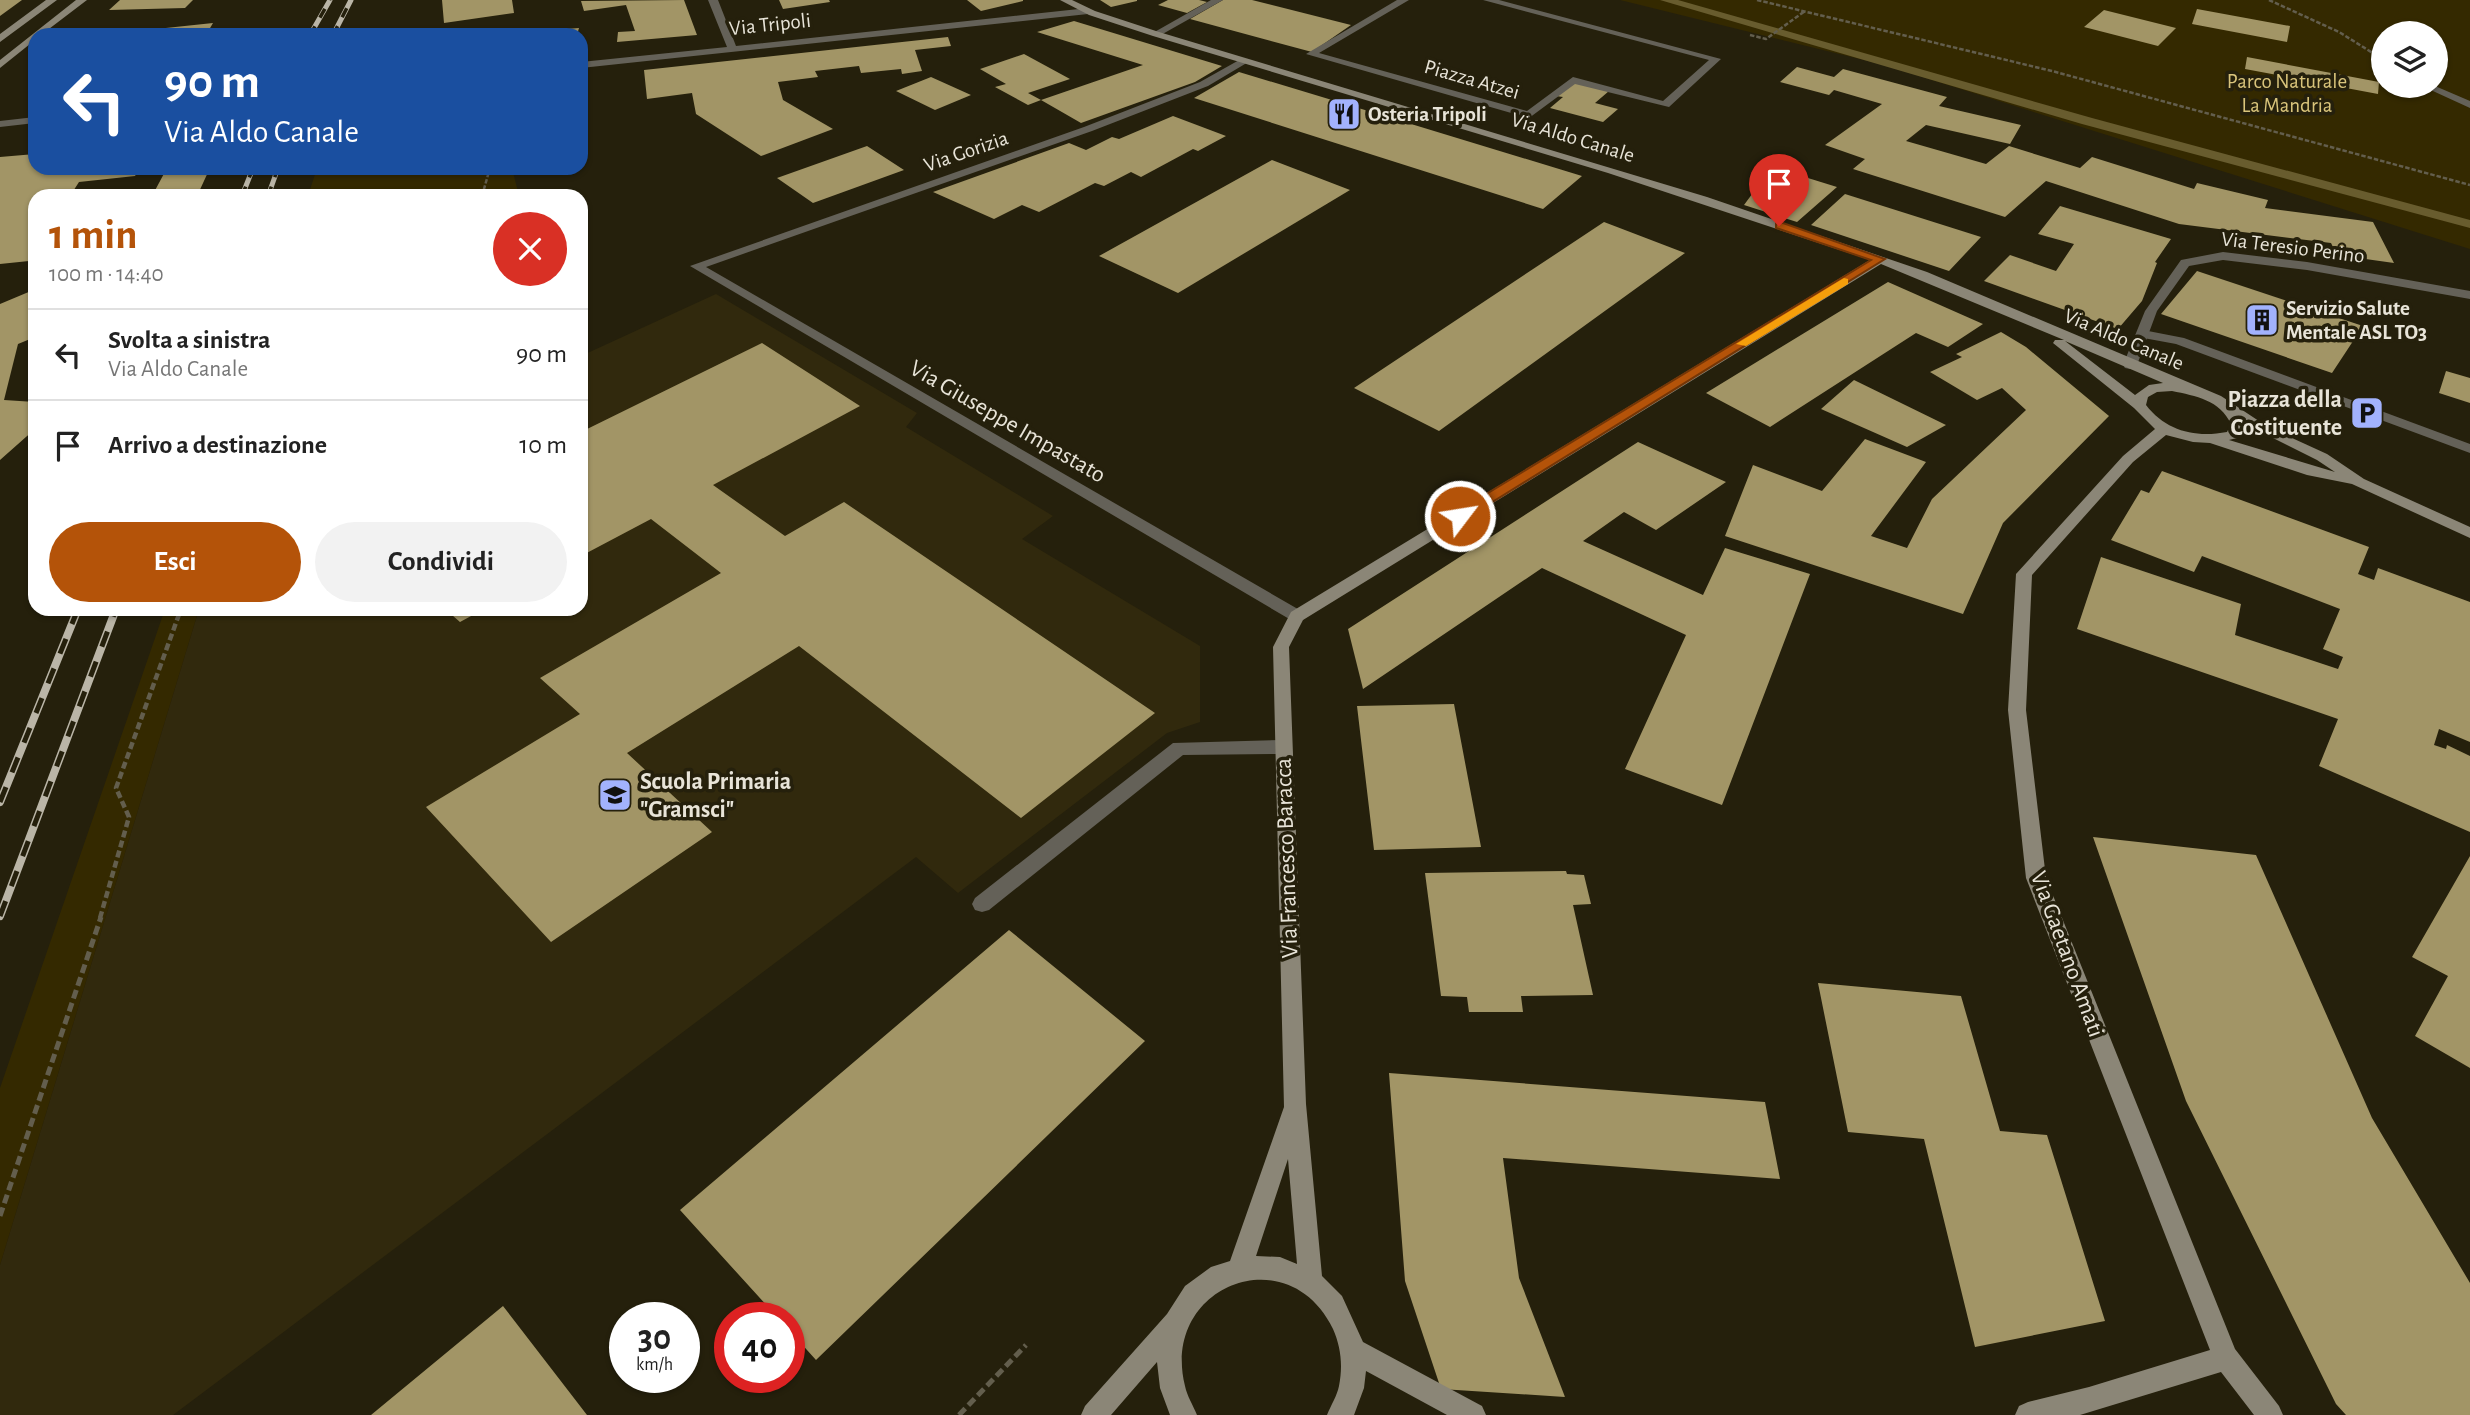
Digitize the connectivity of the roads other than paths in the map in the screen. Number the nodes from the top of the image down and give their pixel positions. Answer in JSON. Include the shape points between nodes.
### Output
{"nodes":[{"id":1,"x":52,"y":0,"type":"edge"},
{"id":2,"x":82,"y":0,"type":"edge"},
{"id":3,"x":713,"y":0,"type":"edge"},
{"id":4,"x":1065,"y":0,"type":"edge"},
{"id":5,"x":1218,"y":0,"type":"edge"},
{"id":6,"x":1404,"y":0,"type":"edge"},
{"id":7,"x":1488,"y":0,"type":"edge"},
{"id":8,"x":1088,"y":11,"type":"junction"},
{"id":9,"x":44,"y":28,"type":"edge"},
{"id":10,"x":1156,"y":34,"type":"junction"},
{"id":11,"x":0,"y":39,"type":"edge"},
{"id":12,"x":28,"y":41,"type":"edge"},
{"id":13,"x":732,"y":47,"type":"junction"},
{"id":14,"x":1245,"y":61,"type":"junction"},
{"id":15,"x":588,"y":64,"type":"edge"},
{"id":16,"x":0,"y":65,"type":"edge"},
{"id":17,"x":2448,"y":96,"type":"edge"},
{"id":18,"x":2470,"y":106,"type":"edge"},
{"id":19,"x":28,"y":121,"type":"edge"},
{"id":20,"x":0,"y":124,"type":"edge"},
{"id":21,"x":1880,"y":259,"type":"junction"},
{"id":22,"x":696,"y":266,"type":"joint"},
{"id":23,"x":2470,"y":295,"type":"edge"},
{"id":24,"x":2038,"y":325,"type":"junction"},
{"id":25,"x":2143,"y":334,"type":"junction"},
{"id":26,"x":2130,"y":365,"type":"junction"},
{"id":27,"x":2194,"y":391,"type":"junction"},
{"id":28,"x":2139,"y":405,"type":"junction"},
{"id":29,"x":2232,"y":411,"type":"junction"},
{"id":30,"x":2164,"y":429,"type":"junction"},
{"id":31,"x":2214,"y":440,"type":"junction"},
{"id":32,"x":2470,"y":449,"type":"edge"},
{"id":33,"x":2359,"y":482,"type":"junction"},
{"id":34,"x":2470,"y":533,"type":"edge"},
{"id":35,"x":1297,"y":616,"type":"junction"},
{"id":36,"x":1282,"y":747,"type":"junction"},
{"id":37,"x":982,"y":904,"type":"dead end"},
{"id":38,"x":1295,"y":1104,"type":"junction"},
{"id":39,"x":1240,"y":1267,"type":"junction"},
{"id":40,"x":1310,"y":1281,"type":"junction"},
{"id":41,"x":1177,"y":1319,"type":"junction"},
{"id":42,"x":1353,"y":1350,"type":"junction"},
{"id":43,"x":2226,"y":1358,"type":"junction"},
{"id":44,"x":1094,"y":1415,"type":"edge"},
{"id":45,"x":1184,"y":1415,"type":"edge"},
{"id":46,"x":1340,"y":1415,"type":"edge"},
{"id":47,"x":1473,"y":1415,"type":"edge"},
{"id":48,"x":2028,"y":1415,"type":"edge"},
{"id":49,"x":2270,"y":1415,"type":"edge"}],
"edges":[{"from":1,"to":11,"type":"street"},
{"from":2,"to":9,"type":"street"},
{"from":3,"to":13,"type":"street"},
{"from":4,"to":8,"type":"street","name":"Via Aldo Canale"},
{"from":5,"to":10,"type":"street"},
{"from":6,"to":7,"type":"street","name":"Piazza Atzei","via":[[1311,54],[1530,116],[1573,80],[1665,104],[1716,59]]},
{"from":8,"to":10,"type":"street","name":"Via Aldo Canale"},
{"from":8,"to":13,"type":"street","name":"Via Tripoli"},
{"from":10,"to":14,"type":"street","name":"Via Aldo Canale"},
{"from":12,"to":16,"type":"street"},
{"from":13,"to":15,"type":"street","name":"Via Tripoli"},
{"from":14,"to":21,"type":"street","name":"Via Aldo Canale","via":[[1631,176]]},
{"from":14,"to":22,"type":"street","name":"Via Gorizia","via":[[1204,84],[1088,129]]},
{"from":17,"to":18,"type":"street"},
{"from":19,"to":20,"type":"street"},
{"from":21,"to":24,"type":"street","name":"Via Aldo Canale","via":[[1964,290]]},
{"from":21,"to":35,"type":"street"},
{"from":22,"to":35,"type":"street","name":"Via Giuseppe Impastato"},
{"from":23,"to":25,"type":"street","name":"Via Teresio Perino","via":[[2223,256],[2185,263],[2151,311]]},
{"from":24,"to":26,"type":"street","name":"Via Aldo Canale"},
{"from":24,"to":28,"type":"street","name":"Via Aldo Canale"},
{"from":25,"to":26,"type":"street","name":"Via Teresio Perino"},
{"from":25,"to":32,"type":"street","via":[[2179,341]]},
{"from":26,"to":27,"type":"street","name":"Via Aldo Canale"},
{"from":27,"to":28,"type":"street","via":[[2154,388],[2142,395]]},
{"from":27,"to":29,"type":"street","name":"Via Aldo Canale"},
{"from":28,"to":30,"type":"street","name":"Via Aldo Canale"},
{"from":29,"to":31,"type":"street","via":[[2238,424],[2232,435]]},
{"from":29,"to":33,"type":"street","name":"Via Aldo Canale","via":[[2322,457]]},
{"from":30,"to":31,"type":"street"},
{"from":30,"to":43,"type":"street","name":"Via Gaetano Amati","via":[[2129,459],[2024,574],[2017,710],[2036,878]]},
{"from":31,"to":33,"type":"street"},
{"from":33,"to":34,"type":"street"},
{"from":35,"to":36,"type":"street","name":"Via Francesco Baracca","via":[[1281,646]]},
{"from":36,"to":37,"type":"street","via":[[1178,748]]},
{"from":36,"to":38,"type":"street","name":"Via Francesco Baracca"},
{"from":38,"to":39,"type":"street","name":"Via Francesco Baracca"},
{"from":38,"to":40,"type":"street","name":"Via Francesco Baracca"},
{"from":39,"to":40,"type":"street","via":[[1264,1265]]},
{"from":39,"to":41,"type":"street","via":[[1215,1277],[1194,1294]]},
{"from":40,"to":42,"type":"street","via":[[1331,1299],[1346,1322]]},
{"from":41,"to":44,"type":"street"},
{"from":41,"to":45,"type":"street","via":[[1169,1346],[1169,1377]]},
{"from":42,"to":46,"type":"street","via":[[1354,1378]]},
{"from":42,"to":47,"type":"street"},
{"from":43,"to":48,"type":"street"},
{"from":43,"to":49,"type":"street","name":"Via Gaetano Amati"}]}
